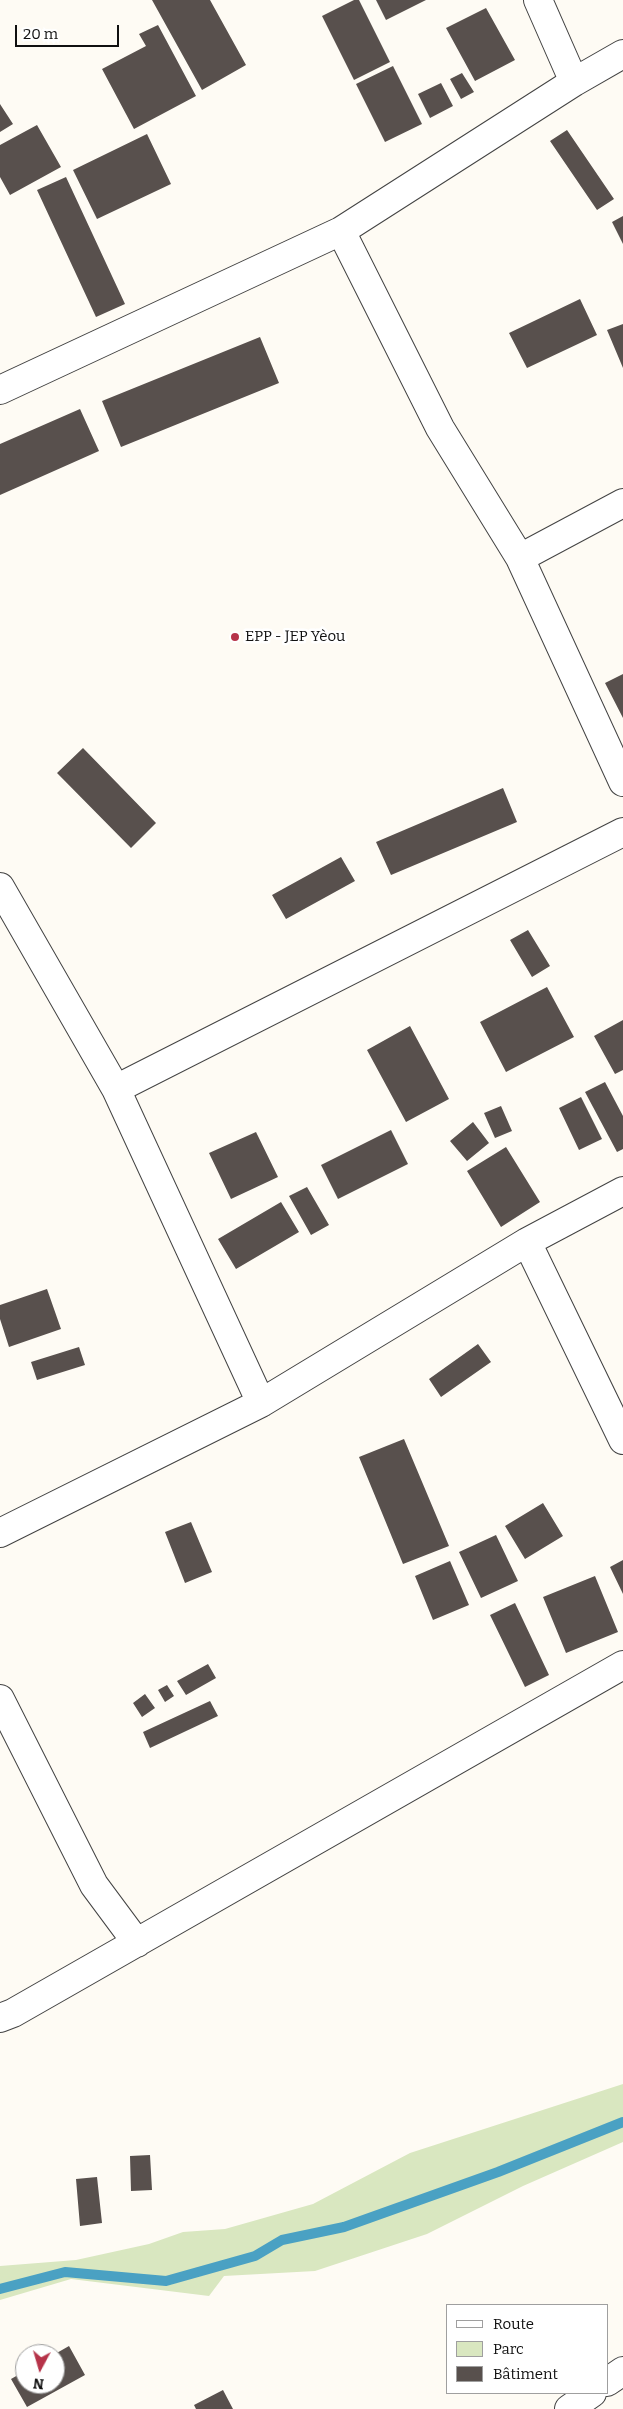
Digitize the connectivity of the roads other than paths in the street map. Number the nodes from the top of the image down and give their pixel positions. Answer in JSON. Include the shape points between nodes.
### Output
{"nodes":[{"id":1,"x":538,"y":0,"type":"edge"},
{"id":2,"x":623,"y":54,"type":"edge"},
{"id":3,"x":574,"y":82,"type":"junction"},
{"id":4,"x":341,"y":231,"type":"junction"},
{"id":5,"x":0,"y":390,"type":"edge"},
{"id":6,"x":623,"y":503,"type":"edge"},
{"id":7,"x":520,"y":558,"type":"junction"},
{"id":8,"x":623,"y":782,"type":"edge"},
{"id":9,"x":623,"y":832,"type":"edge"},
{"id":10,"x":0,"y":887,"type":"edge"},
{"id":11,"x":116,"y":1089,"type":"junction"},
{"id":12,"x":623,"y":1192,"type":"edge"},
{"id":13,"x":527,"y":1242,"type":"junction"},
{"id":14,"x":261,"y":1403,"type":"junction"},
{"id":15,"x":623,"y":1440,"type":"edge"},
{"id":16,"x":0,"y":1533,"type":"edge"},
{"id":17,"x":623,"y":1665,"type":"edge"},
{"id":18,"x":0,"y":1698,"type":"edge"},
{"id":19,"x":137,"y":1943,"type":"junction"},
{"id":20,"x":0,"y":2018,"type":"edge"},
{"id":21,"x":623,"y":2371,"type":"edge"},
{"id":22,"x":608,"y":2381,"type":"edge"},
{"id":23,"x":591,"y":2394,"type":"edge"},
{"id":24,"x":569,"y":2409,"type":"edge"}],
"edges":[{"from":1,"to":3,"type":"street"},
{"from":2,"to":3,"type":"street"},
{"from":3,"to":4,"type":"street"},
{"from":4,"to":5,"type":"street"},
{"from":4,"to":7,"type":"street","via":[[440,428]]},
{"from":6,"to":7,"type":"street"},
{"from":7,"to":8,"type":"street"},
{"from":9,"to":11,"type":"street"},
{"from":10,"to":11,"type":"street"},
{"from":11,"to":14,"type":"street"},
{"from":12,"to":13,"type":"street"},
{"from":13,"to":14,"type":"street"},
{"from":13,"to":15,"type":"street"},
{"from":14,"to":16,"type":"street"},
{"from":17,"to":19,"type":"street"},
{"from":18,"to":19,"type":"street","via":[[94,1885]]},
{"from":19,"to":20,"type":"street"},
{"from":21,"to":22,"type":"street"},
{"from":23,"to":24,"type":"street"}]}
